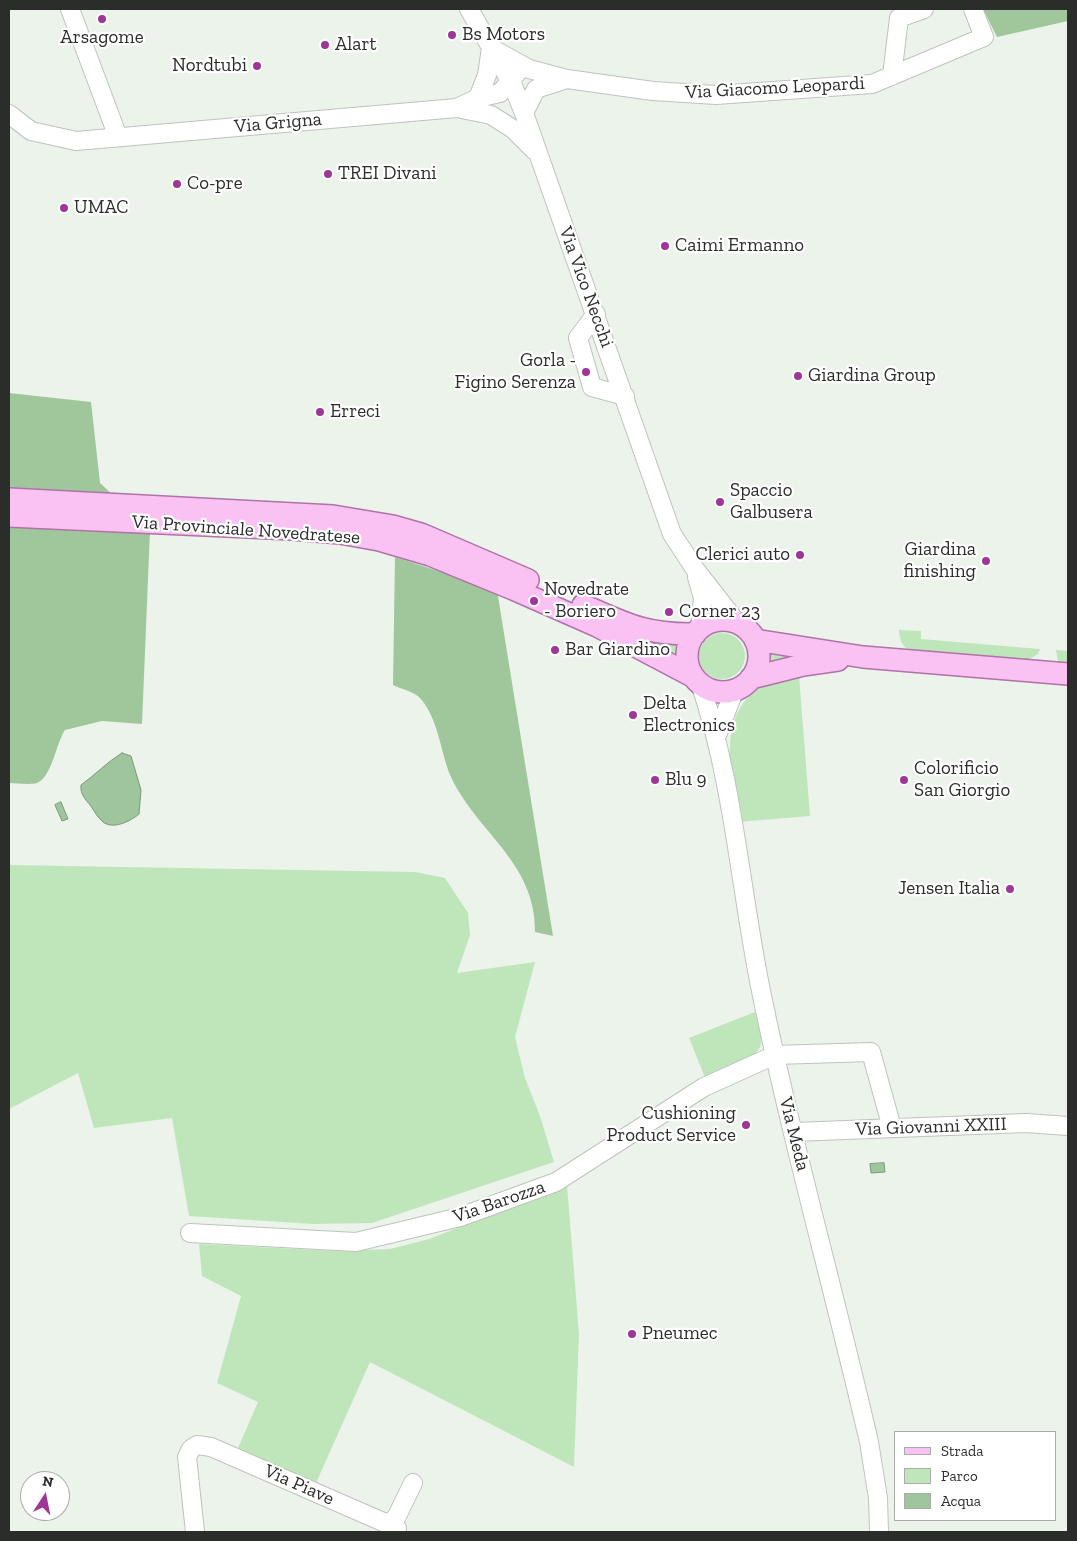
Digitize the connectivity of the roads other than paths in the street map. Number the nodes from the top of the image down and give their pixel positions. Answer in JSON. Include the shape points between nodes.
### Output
{"nodes":[{"id":1,"x":70,"y":9,"type":"edge"},
{"id":2,"x":469,"y":9,"type":"edge"},
{"id":3,"x":924,"y":9,"type":"edge"},
{"id":4,"x":973,"y":9,"type":"edge"},
{"id":5,"x":491,"y":48,"type":"junction"},
{"id":6,"x":529,"y":69,"type":"junction"},
{"id":7,"x":892,"y":76,"type":"junction"},
{"id":8,"x":567,"y":79,"type":"junction"},
{"id":9,"x":504,"y":86,"type":"junction"},
{"id":10,"x":478,"y":98,"type":"junction"},
{"id":11,"x":521,"y":106,"type":"junction"},
{"id":12,"x":457,"y":108,"type":"junction"},
{"id":13,"x":9,"y":114,"type":"edge"},
{"id":14,"x":492,"y":115,"type":"junction"},
{"id":15,"x":118,"y":137,"type":"junction"},
{"id":16,"x":539,"y":155,"type":"junction"},
{"id":17,"x":596,"y":314,"type":"junction"},
{"id":18,"x":625,"y":396,"type":"junction"},
{"id":19,"x":9,"y":499,"type":"edge"},
{"id":20,"x":9,"y":516,"type":"edge"},
{"id":21,"x":695,"y":569,"type":"junction"},
{"id":22,"x":738,"y":624,"type":"junction"},
{"id":23,"x":697,"y":631,"type":"junction"},
{"id":24,"x":755,"y":640,"type":"junction"},
{"id":25,"x":863,"y":657,"type":"junction"},
{"id":26,"x":1068,"y":674,"type":"edge"},
{"id":27,"x":697,"y":680,"type":"junction"},
{"id":28,"x":743,"y":684,"type":"junction"},
{"id":29,"x":717,"y":735,"type":"junction"},
{"id":30,"x":776,"y":1055,"type":"junction"},
{"id":31,"x":1068,"y":1126,"type":"edge"},
{"id":32,"x":892,"y":1128,"type":"junction"},
{"id":33,"x":794,"y":1132,"type":"junction"},
{"id":34,"x":190,"y":1233,"type":"dead end"},
{"id":35,"x":413,"y":1483,"type":"dead end"},
{"id":36,"x":393,"y":1530,"type":"edge"},
{"id":37,"x":195,"y":1532,"type":"edge"},
{"id":38,"x":880,"y":1532,"type":"edge"}],
"edges":[{"from":1,"to":15,"type":"street"},
{"from":2,"to":5,"type":"street","name":"Via Vico Necchi"},
{"from":3,"to":7,"type":"street","name":"Via Giacomo Leopardi","via":[[899,18]]},
{"from":4,"to":7,"type":"street","name":"Via Giacomo Leopardi","via":[[984,37]]},
{"from":5,"to":6,"type":"street","name":"Via Giacomo Leopardi"},
{"from":5,"to":9,"type":"street","name":"Via Vico Necchi"},
{"from":5,"to":10,"type":"street","via":[[487,75]]},
{"from":6,"to":8,"type":"street","name":"Via Giacomo Leopardi"},
{"from":6,"to":9,"type":"street","via":[[517,73]]},
{"from":7,"to":8,"type":"street","name":"Via Giacomo Leopardi","via":[[872,84],[716,95],[653,91]]},
{"from":8,"to":11,"type":"street","via":[[536,89]]},
{"from":9,"to":10,"type":"street"},
{"from":9,"to":11,"type":"street","name":"Via Vico Necchi"},
{"from":10,"to":12,"type":"street"},
{"from":11,"to":14,"type":"street"},
{"from":11,"to":16,"type":"street","name":"Via Vico Necchi"},
{"from":12,"to":14,"type":"street","name":"Via Grigna"},
{"from":12,"to":15,"type":"street","name":"Via Grigna"},
{"from":13,"to":15,"type":"street","name":"Via Grigna","via":[[31,131],[76,141]]},
{"from":14,"to":16,"type":"street","name":"Via Grigna"},
{"from":16,"to":17,"type":"street","name":"Via Vico Necchi"},
{"from":17,"to":18,"type":"street","name":"Via Vico Necchi"},
{"from":17,"to":18,"type":"street","via":[[578,338],[592,387]]},
{"from":18,"to":21,"type":"street","name":"Via Vico Necchi","via":[[672,534]]},
{"from":19,"to":23,"type":"main road","name":"Via Provinciale Novedratese","via":[[323,515],[393,526],[454,547],[635,628],[666,634]]},
{"from":20,"to":27,"type":"main road","name":"Via Provinciale Novedratese","via":[[292,529],[379,540],[430,555],[513,589],[597,626]]},
{"from":21,"to":22,"type":"street","name":"Via Vico Necchi"},
{"from":21,"to":23,"type":"street","name":"Via Vico Necchi","via":[[703,598]]},
{"from":22,"to":23,"type":"main road","via":[[720,620]]},
{"from":22,"to":24,"type":"main road","via":[[746,628]]},
{"from":23,"to":27,"type":"main road","via":[[687,655]]},
{"from":24,"to":25,"type":"main road"},
{"from":24,"to":28,"type":"main road","via":[[758,665]]},
{"from":25,"to":26,"type":"main road"},
{"from":25,"to":28,"type":"main road","via":[[803,665]]},
{"from":27,"to":28,"type":"main road","via":[[717,691]]},
{"from":27,"to":29,"type":"street","name":"Via Meda"},
{"from":28,"to":29,"type":"street"},
{"from":29,"to":30,"type":"street","name":"Via Meda","via":[[758,977]]},
{"from":30,"to":32,"type":"street","via":[[875,1052]]},
{"from":30,"to":33,"type":"street","name":"Via Meda"},
{"from":30,"to":34,"type":"street","name":"Via Barozza","via":[[704,1088],[556,1182],[460,1217],[356,1242]]},
{"from":31,"to":32,"type":"street","name":"Via Giovanni XXIII","via":[[1026,1123]]},
{"from":32,"to":33,"type":"street","name":"Via Giovanni XXIII"},
{"from":33,"to":38,"type":"street","name":"Via Meda","via":[[869,1442]]},
{"from":35,"to":36,"type":"street"},
{"from":36,"to":37,"type":"street","name":"Via Piave","via":[[210,1447],[197,1445],[187,1457]]}]}
